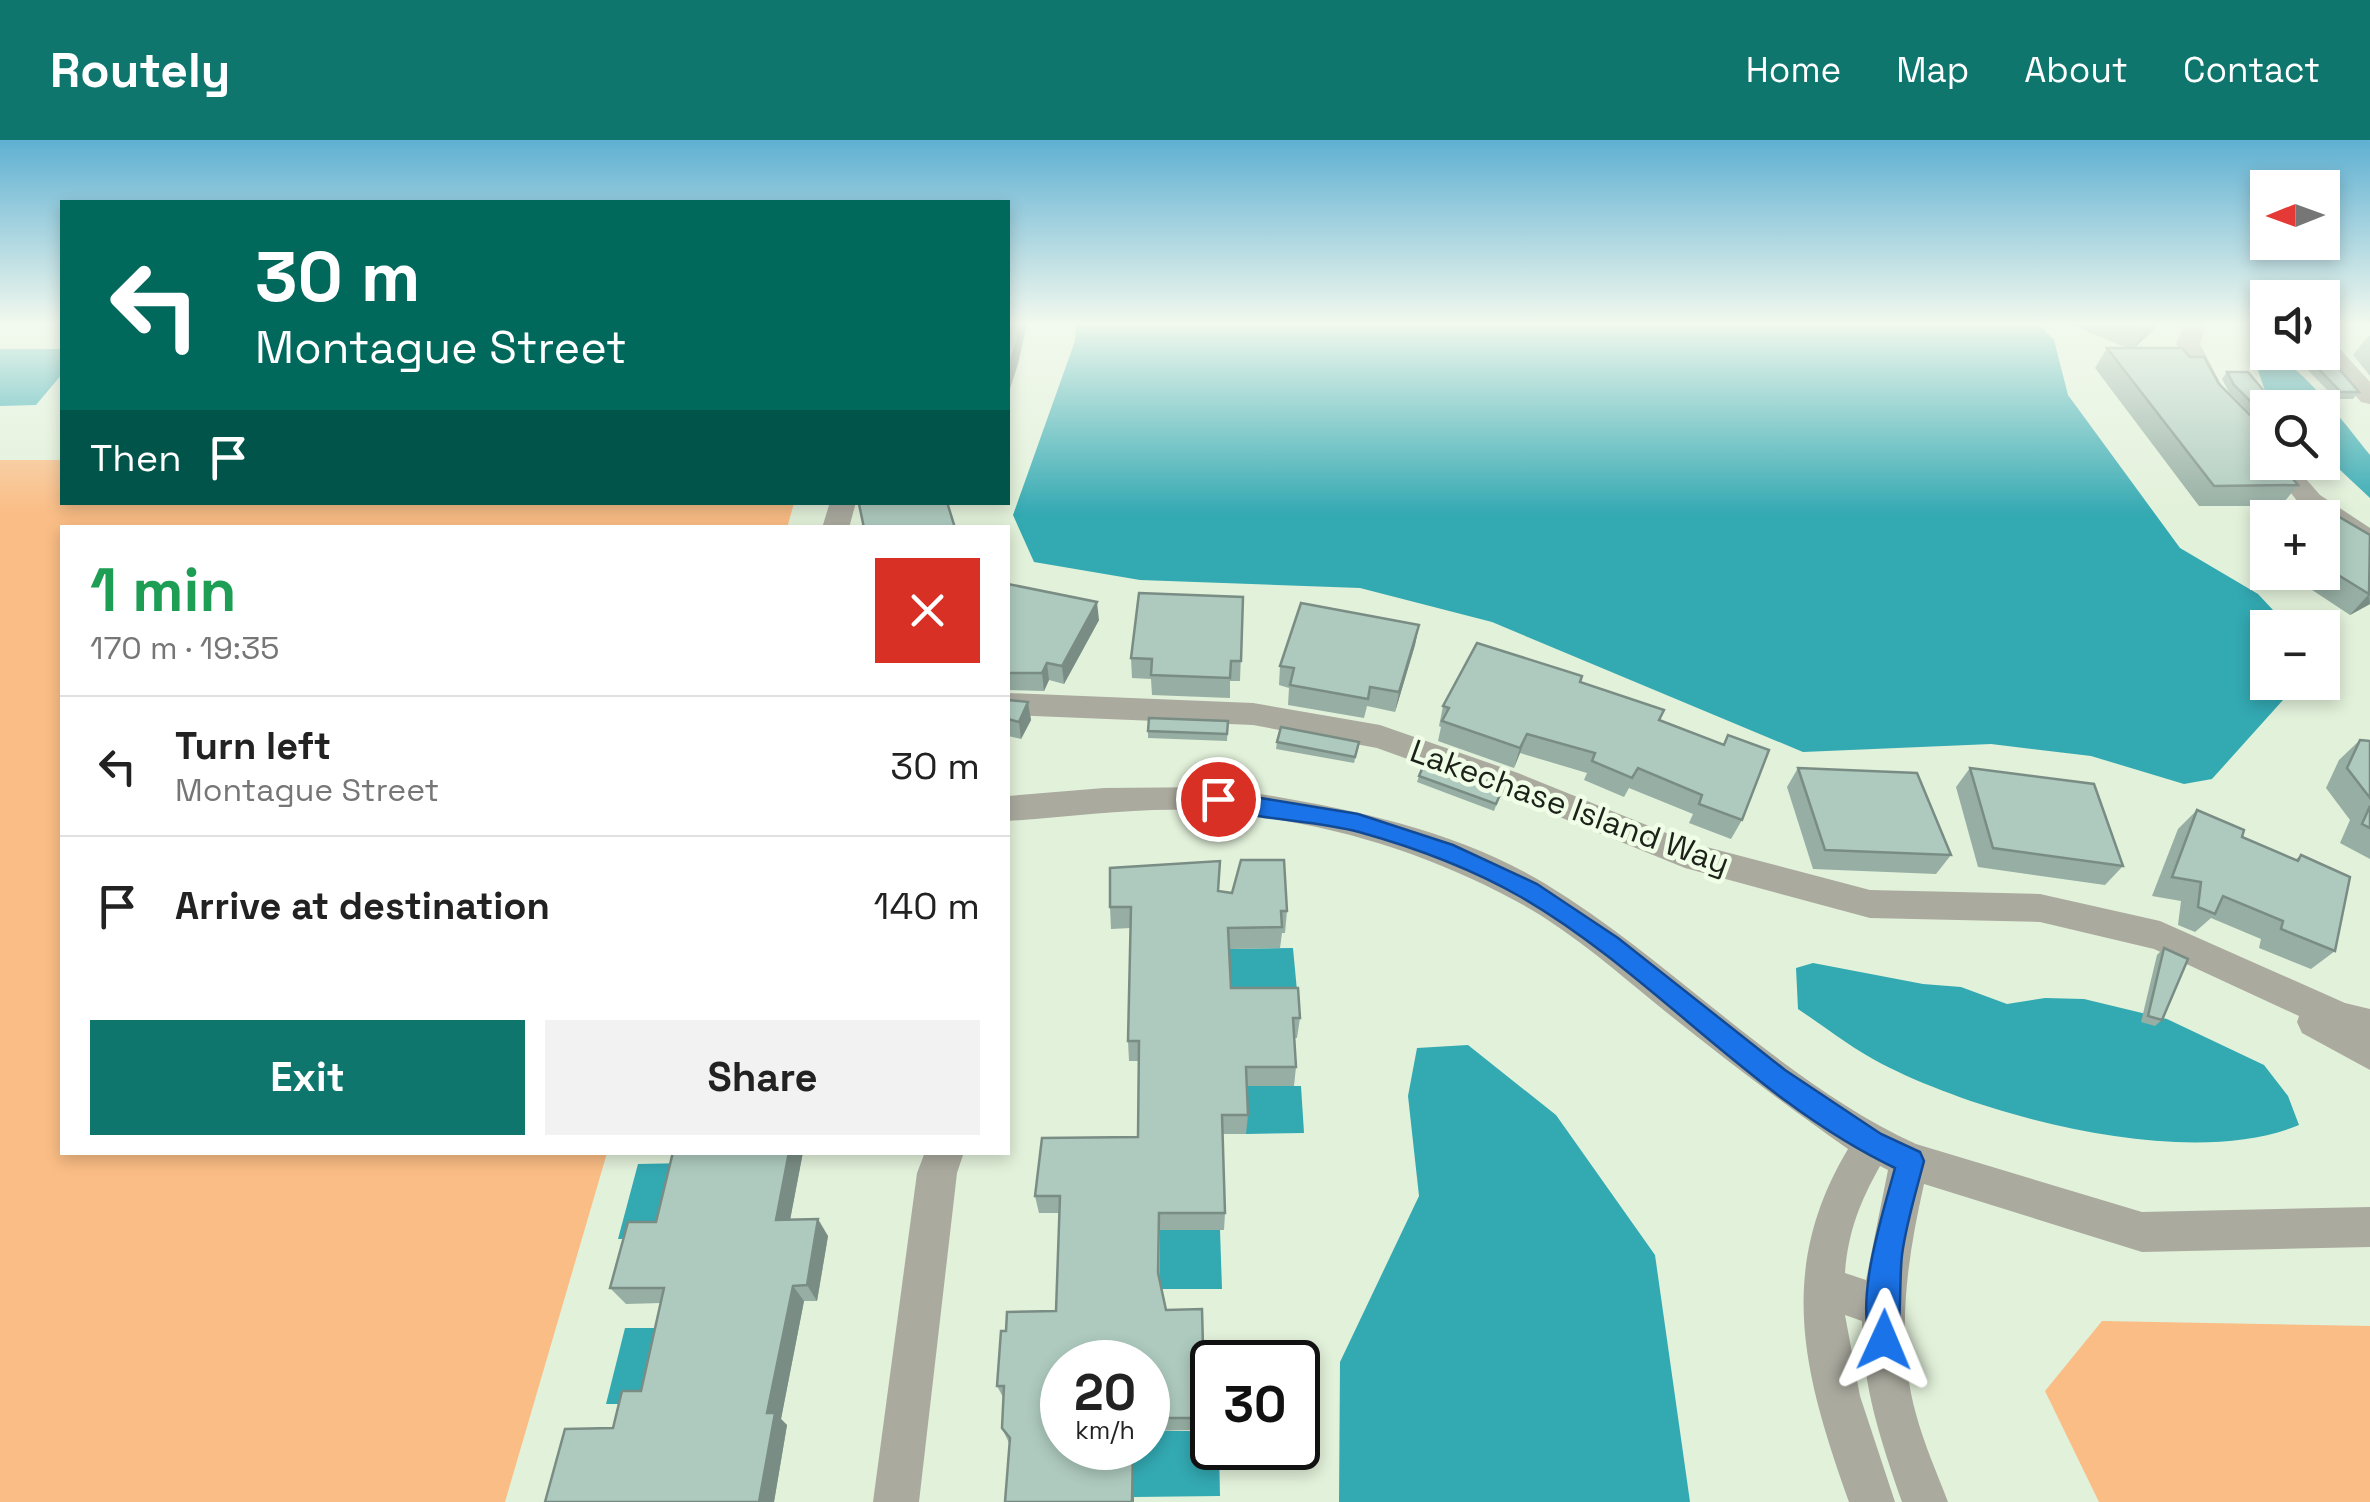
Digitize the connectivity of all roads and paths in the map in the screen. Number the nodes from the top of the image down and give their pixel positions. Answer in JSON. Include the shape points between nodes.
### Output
{"nodes":[{"id":1,"x":2211,"y":388,"type":"edge"},
{"id":2,"x":2250,"y":433,"type":"edge"},
{"id":3,"x":2293,"y":480,"type":"edge"},
{"id":4,"x":2370,"y":540,"type":"edge"},
{"id":5,"x":1010,"y":704,"type":"edge"},
{"id":6,"x":1010,"y":809,"type":"edge"},
{"id":7,"x":2240,"y":973,"type":"junction"},
{"id":8,"x":2370,"y":1026,"type":"edge"},
{"id":9,"x":2370,"y":1053,"type":"edge"},
{"id":10,"x":1872,"y":1143,"type":"junction"},
{"id":11,"x":943,"y":1155,"type":"edge"},
{"id":12,"x":1910,"y":1161,"type":"junction"},
{"id":13,"x":2370,"y":1227,"type":"edge"},
{"id":14,"x":1824,"y":1287,"type":"junction"},
{"id":15,"x":1882,"y":1306,"type":"junction"},
{"id":16,"x":896,"y":1502,"type":"edge"},
{"id":17,"x":1872,"y":1502,"type":"edge"},
{"id":18,"x":1925,"y":1502,"type":"edge"}],
"edges":[{"from":1,"to":2,"type":"street"},
{"from":3,"to":4,"type":"street"},
{"from":5,"to":7,"type":"street","name":"Lakechase Island Way","via":[[1253,714],[1380,737],[1685,855],[1870,904],[2040,908],[2160,936]]},
{"from":6,"to":10,"type":"street","via":[[1218,799],[1358,823],[1445,852],[1529,890]]},
{"from":7,"to":8,"type":"street","name":"Lakechase Island Way"},
{"from":7,"to":9,"type":"street","name":"Lakechase Island Way"},
{"from":10,"to":12,"type":"street"},
{"from":10,"to":14,"type":"street","via":[[1836,1211]]},
{"from":11,"to":16,"type":"street"},
{"from":12,"to":13,"type":"street","via":[[2142,1232]]},
{"from":12,"to":15,"type":"street"},
{"from":14,"to":15,"type":"street"},
{"from":14,"to":17,"type":"street","via":[[1832,1374]]},
{"from":15,"to":18,"type":"street","via":[[1893,1411]]}]}
